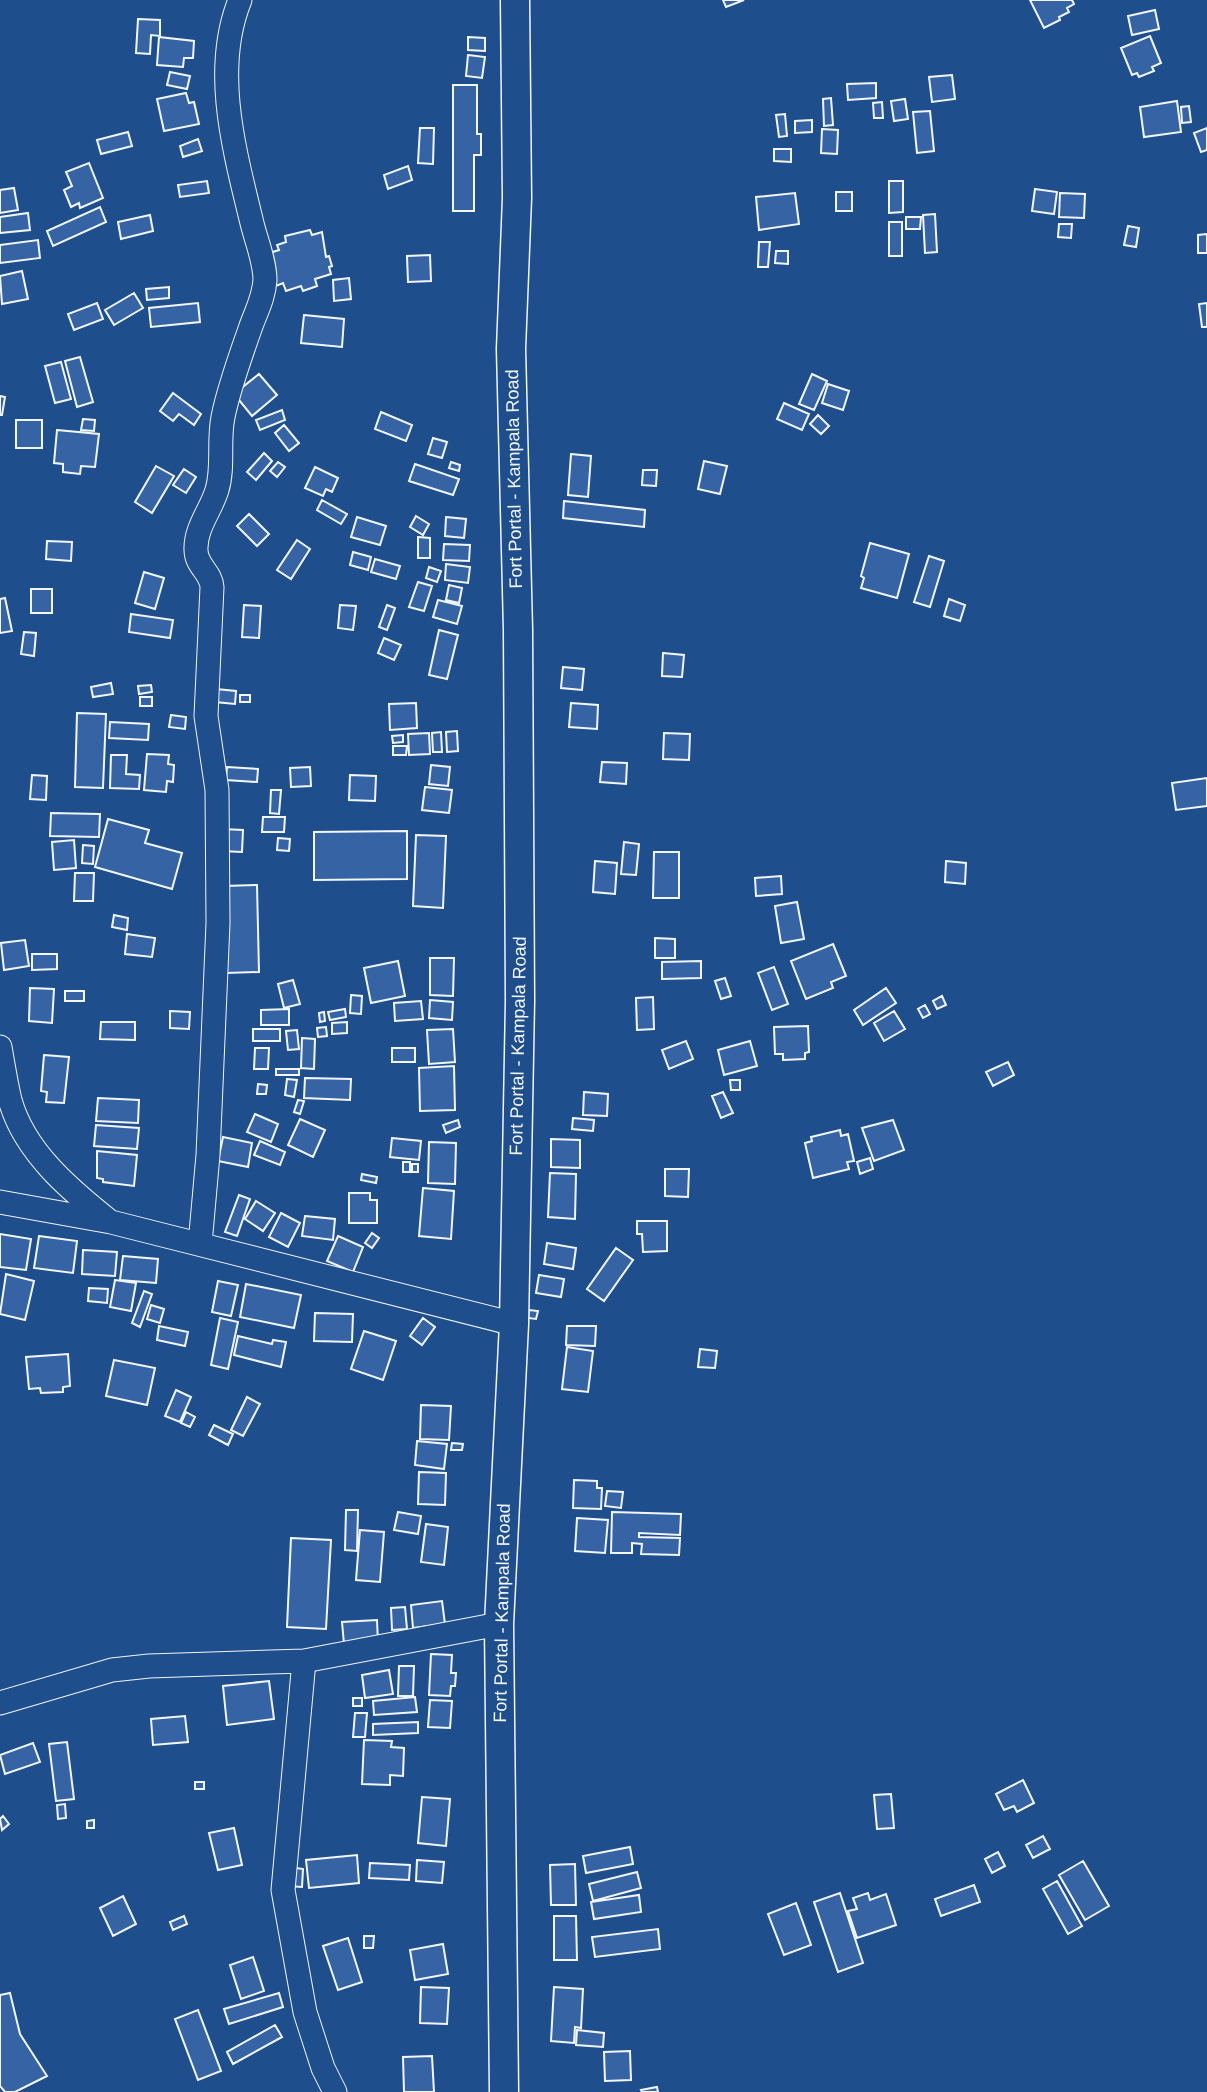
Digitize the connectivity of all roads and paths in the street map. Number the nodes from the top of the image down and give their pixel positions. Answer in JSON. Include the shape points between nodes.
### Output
{"nodes":[{"id":1,"x":240,"y":0,"type":"edge"},
{"id":2,"x":515,"y":0,"type":"edge"},
{"id":3,"x":0,"y":1046,"type":"edge"},
{"id":4,"x":0,"y":1202,"type":"edge"},
{"id":5,"x":111,"y":1222,"type":"junction"},
{"id":6,"x":200,"y":1244,"type":"junction"},
{"id":7,"x":514,"y":1324,"type":"junction"},
{"id":8,"x":499,"y":1624,"type":"junction"},
{"id":9,"x":304,"y":1661,"type":"junction"},
{"id":10,"x":0,"y":1703,"type":"edge"},
{"id":11,"x":335,"y":2092,"type":"edge"},
{"id":12,"x":504,"y":2092,"type":"edge"}],
"edges":[{"from":1,"to":6,"type":"street","via":[[227,51],[228,93],[238,165],[265,280],[261,305],[223,416],[220,479],[195,548],[212,587],[206,716],[217,790],[218,848],[213,1045]]},
{"from":2,"to":7,"type":"main road","name":"Fort Portal - Kampala Road","via":[[517,198],[511,349],[520,1001]]},
{"from":3,"to":5,"type":"street","via":[[11,1102],[38,1153],[70,1190]]},
{"from":4,"to":5,"type":"street"},
{"from":5,"to":6,"type":"street"},
{"from":6,"to":7,"type":"street"},
{"from":7,"to":8,"type":"main road","name":"Fort Portal - Kampala Road"},
{"from":8,"to":9,"type":"street"},
{"from":8,"to":12,"type":"main road","name":"Fort Portal - Kampala Road"},
{"from":9,"to":10,"type":"street","via":[[112,1670]]},
{"from":9,"to":11,"type":"street","via":[[282,1890],[305,2012]]}]}
